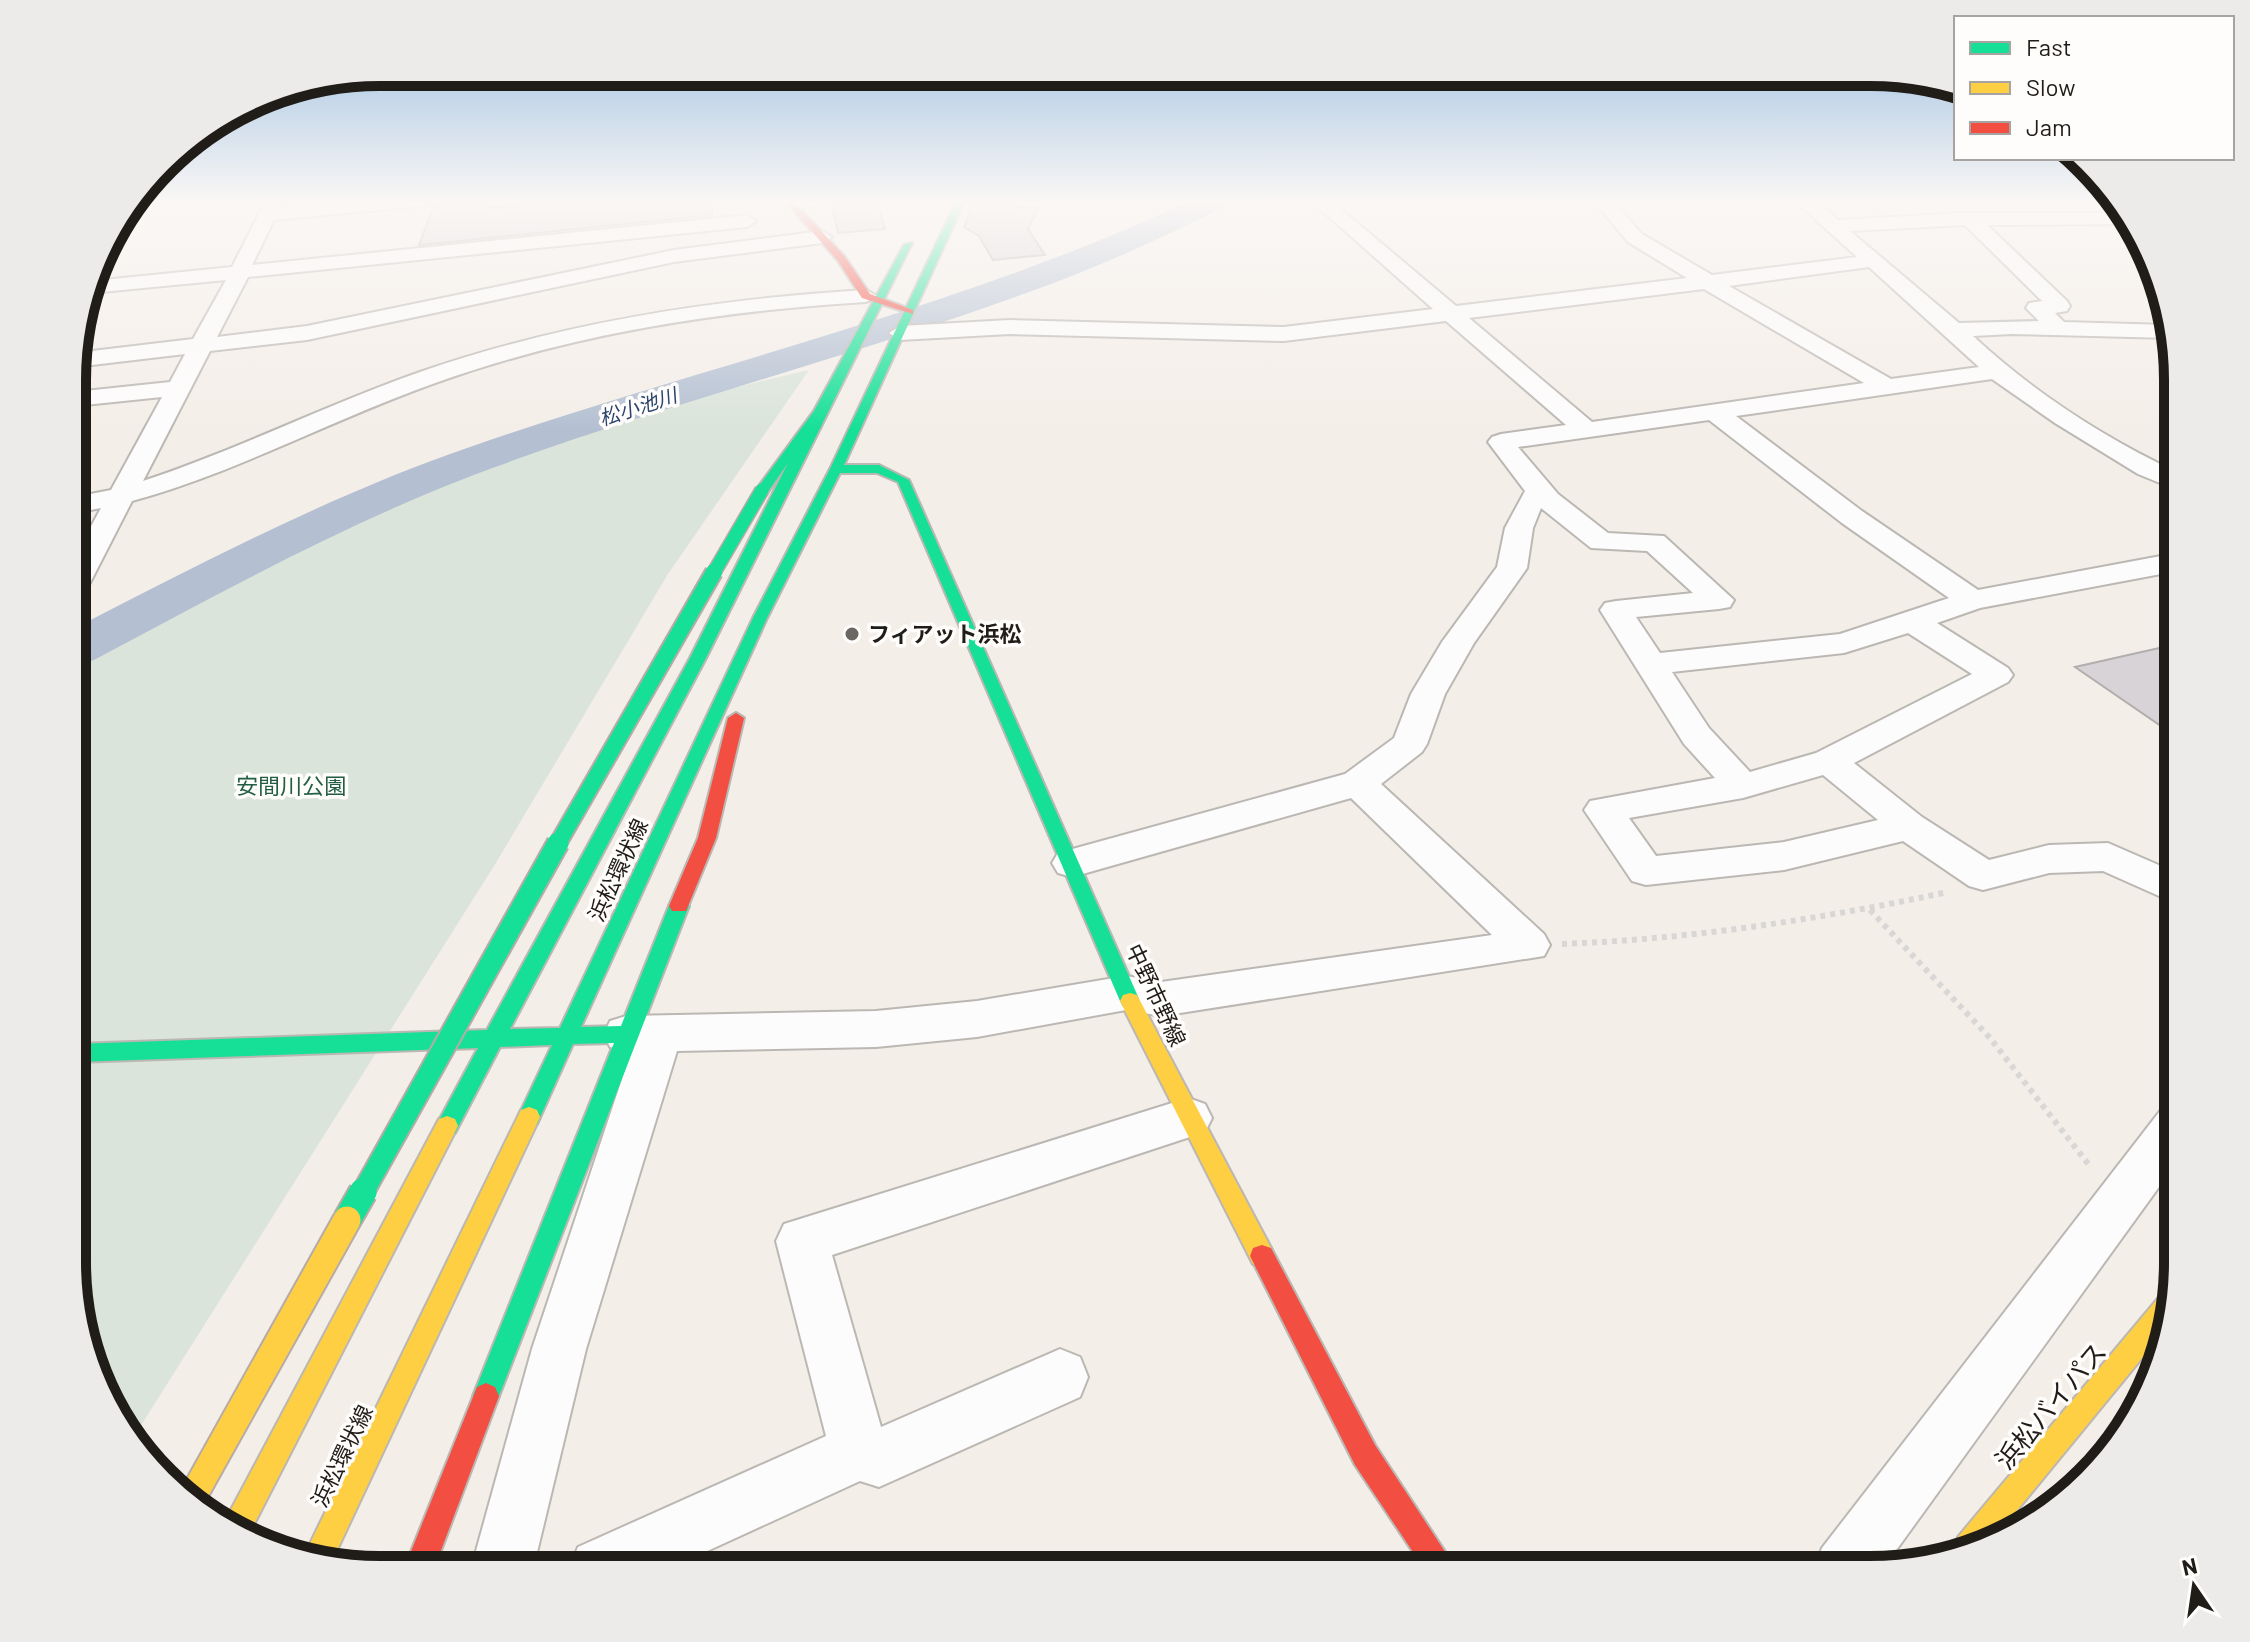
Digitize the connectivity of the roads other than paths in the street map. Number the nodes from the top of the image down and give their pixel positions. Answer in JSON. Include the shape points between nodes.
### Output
{"nodes":[{"id":1,"x":188,"y":277,"type":"edge"},
{"id":2,"x":238,"y":277,"type":"edge"},
{"id":3,"x":573,"y":277,"type":"edge"},
{"id":4,"x":854,"y":277,"type":"edge"},
{"id":5,"x":888,"y":277,"type":"edge"},
{"id":6,"x":925,"y":277,"type":"edge"},
{"id":7,"x":1406,"y":277,"type":"edge"},
{"id":8,"x":1699,"y":277,"type":"edge"},
{"id":9,"x":1750,"y":277,"type":"edge"},
{"id":10,"x":1891,"y":277,"type":"edge"},
{"id":11,"x":2029,"y":277,"type":"edge"},
{"id":12,"x":1708,"y":282,"type":"junction"},
{"id":13,"x":102,"y":286,"type":"edge"},
{"id":14,"x":873,"y":300,"type":"junction"},
{"id":15,"x":909,"y":312,"type":"junction"},
{"id":16,"x":1448,"y":314,"type":"junction"},
{"id":17,"x":2060,"y":328,"type":"junction"},
{"id":18,"x":1954,"y":330,"type":"junction"},
{"id":19,"x":900,"y":332,"type":"junction"},
{"id":20,"x":2159,"y":332,"type":"edge"},
{"id":21,"x":202,"y":341,"type":"junction"},
{"id":22,"x":88,"y":350,"type":"edge"},
{"id":23,"x":87,"y":358,"type":"edge"},
{"id":24,"x":1997,"y":371,"type":"junction"},
{"id":25,"x":1888,"y":387,"type":"junction"},
{"id":26,"x":178,"y":388,"type":"junction"},
{"id":27,"x":86,"y":398,"type":"edge"},
{"id":28,"x":820,"y":412,"type":"junction"},
{"id":29,"x":1715,"y":412,"type":"junction"},
{"id":30,"x":1587,"y":430,"type":"junction"},
{"id":31,"x":2164,"y":450,"type":"dead end"},
{"id":32,"x":2125,"y":455,"type":"junction"},
{"id":33,"x":836,"y":469,"type":"junction"},
{"id":34,"x":2164,"y":475,"type":"edge"},
{"id":35,"x":1540,"y":490,"type":"junction"},
{"id":36,"x":117,"y":499,"type":"junction"},
{"id":37,"x":86,"y":503,"type":"edge"},
{"id":38,"x":86,"y":561,"type":"edge"},
{"id":39,"x":2164,"y":564,"type":"edge"},
{"id":40,"x":1973,"y":600,"type":"junction"},
{"id":41,"x":760,"y":618,"type":"junction"},
{"id":42,"x":1912,"y":621,"type":"junction"},
{"id":43,"x":1650,"y":664,"type":"junction"},
{"id":44,"x":1829,"y":761,"type":"junction"},
{"id":45,"x":1358,"y":783,"type":"junction"},
{"id":46,"x":1743,"y":786,"type":"junction"},
{"id":47,"x":1909,"y":826,"type":"junction"},
{"id":48,"x":1072,"y":863,"type":"junction"},
{"id":49,"x":2164,"y":884,"type":"edge"},
{"id":50,"x":1126,"y":993,"type":"junction"},
{"id":51,"x":643,"y":1034,"type":"junction"},
{"id":52,"x":568,"y":1036,"type":"junction"},
{"id":53,"x":494,"y":1037,"type":"junction"},
{"id":54,"x":86,"y":1053,"type":"edge"},
{"id":55,"x":1188,"y":1118,"type":"junction"},
{"id":56,"x":2164,"y":1142,"type":"edge"},
{"id":57,"x":2158,"y":1318,"type":"edge"},
{"id":58,"x":1060,"y":1377,"type":"dead end"},
{"id":59,"x":859,"y":1451,"type":"junction"},
{"id":60,"x":196,"y":1491,"type":"edge"},
{"id":61,"x":240,"y":1521,"type":"edge"},
{"id":62,"x":1977,"y":1536,"type":"edge"},
{"id":63,"x":322,"y":1550,"type":"edge"},
{"id":64,"x":424,"y":1556,"type":"edge"},
{"id":65,"x":505,"y":1556,"type":"edge"},
{"id":66,"x":629,"y":1556,"type":"edge"},
{"id":67,"x":1433,"y":1556,"type":"edge"},
{"id":68,"x":1854,"y":1556,"type":"edge"}],
"edges":[{"from":1,"to":13,"type":"street"},
{"from":2,"to":21,"type":"street"},
{"from":3,"to":21,"type":"street","via":[[307,333]]},
{"from":4,"to":14,"type":"main road"},
{"from":5,"to":14,"type":"main road","name":"浜松環状線"},
{"from":6,"to":15,"type":"main road","name":"浜松環状線"},
{"from":7,"to":16,"type":"street"},
{"from":8,"to":12,"type":"street"},
{"from":9,"to":12,"type":"street"},
{"from":10,"to":18,"type":"street"},
{"from":11,"to":17,"type":"street","via":[[2059,306],[2037,308]]},
{"from":12,"to":16,"type":"street"},
{"from":12,"to":25,"type":"street"},
{"from":14,"to":15,"type":"main road"},
{"from":14,"to":28,"type":"main road","name":"浜松環状線","via":[[867,325]]},
{"from":14,"to":36,"type":"street","via":[[721,307],[550,341],[437,375],[160,487]]},
{"from":15,"to":19,"type":"main road","name":"浜松環状線"},
{"from":16,"to":19,"type":"street","via":[[1284,334],[1010,327]]},
{"from":16,"to":30,"type":"street"},
{"from":17,"to":18,"type":"street"},
{"from":17,"to":20,"type":"street"},
{"from":18,"to":24,"type":"street"},
{"from":19,"to":33,"type":"main road","name":"浜松環状線"},
{"from":21,"to":22,"type":"street"},
{"from":21,"to":23,"type":"street"},
{"from":21,"to":26,"type":"street"},
{"from":24,"to":25,"type":"street"},
{"from":24,"to":32,"type":"street"},
{"from":25,"to":29,"type":"street"},
{"from":26,"to":27,"type":"street"},
{"from":26,"to":36,"type":"street"},
{"from":28,"to":53,"type":"main road","name":"浜松環状線","via":[[698,658]]},
{"from":28,"to":60,"type":"main road","bridge":true,"via":[[762,490],[572,818]]},
{"from":29,"to":30,"type":"street"},
{"from":29,"to":40,"type":"street","via":[[1852,517]]},
{"from":30,"to":35,"type":"street","via":[[1501,442]]},
{"from":31,"to":32,"type":"street"},
{"from":32,"to":34,"type":"street"},
{"from":33,"to":41,"type":"main road","name":"浜松環状線"},
{"from":33,"to":48,"type":"main road","name":"中野市野線","via":[[875,467],[903,480]]},
{"from":35,"to":43,"type":"street","via":[[1601,542],[1654,542],[1719,600],[1616,610]]},
{"from":35,"to":45,"type":"street","via":[[1519,528],[1512,568],[1458,642],[1428,694],[1409,744]]},
{"from":36,"to":37,"type":"street"},
{"from":36,"to":38,"type":"street"},
{"from":39,"to":40,"type":"street"},
{"from":40,"to":42,"type":"street"},
{"from":41,"to":51,"type":"main road","via":[[707,838]]},
{"from":41,"to":52,"type":"main road","name":"浜松環状線"},
{"from":42,"to":43,"type":"street","via":[[1844,643]]},
{"from":42,"to":44,"type":"street","via":[[1996,675]]},
{"from":43,"to":46,"type":"street","via":[[1696,736]]},
{"from":44,"to":46,"type":"street"},
{"from":44,"to":47,"type":"street"},
{"from":45,"to":48,"type":"street"},
{"from":45,"to":50,"type":"street","via":[[1529,945],[1161,999]]},
{"from":46,"to":47,"type":"street","via":[[1603,810],[1646,871],[1784,856]]},
{"from":47,"to":49,"type":"street","via":[[1983,876],[2049,859],[2108,857]]},
{"from":48,"to":50,"type":"main road","name":"中野市野線"},
{"from":50,"to":51,"type":"street","via":[[977,1019],[876,1029]]},
{"from":50,"to":55,"type":"main road","name":"中野市野線"},
{"from":51,"to":52,"type":"main road"},
{"from":51,"to":64,"type":"main road"},
{"from":51,"to":65,"type":"street"},
{"from":52,"to":53,"type":"main road"},
{"from":52,"to":63,"type":"main road","name":"浜松環状線"},
{"from":53,"to":54,"type":"main road"},
{"from":53,"to":61,"type":"main road","name":"浜松環状線"},
{"from":55,"to":59,"type":"street","via":[[802,1241]]},
{"from":55,"to":67,"type":"main road","name":"中野市野線","via":[[1365,1455]]},
{"from":56,"to":68,"type":"street"},
{"from":57,"to":62,"type":"main road","name":"浜松バイパス"},
{"from":58,"to":59,"type":"street","via":[[879,1458]]},
{"from":59,"to":66,"type":"street"}]}
